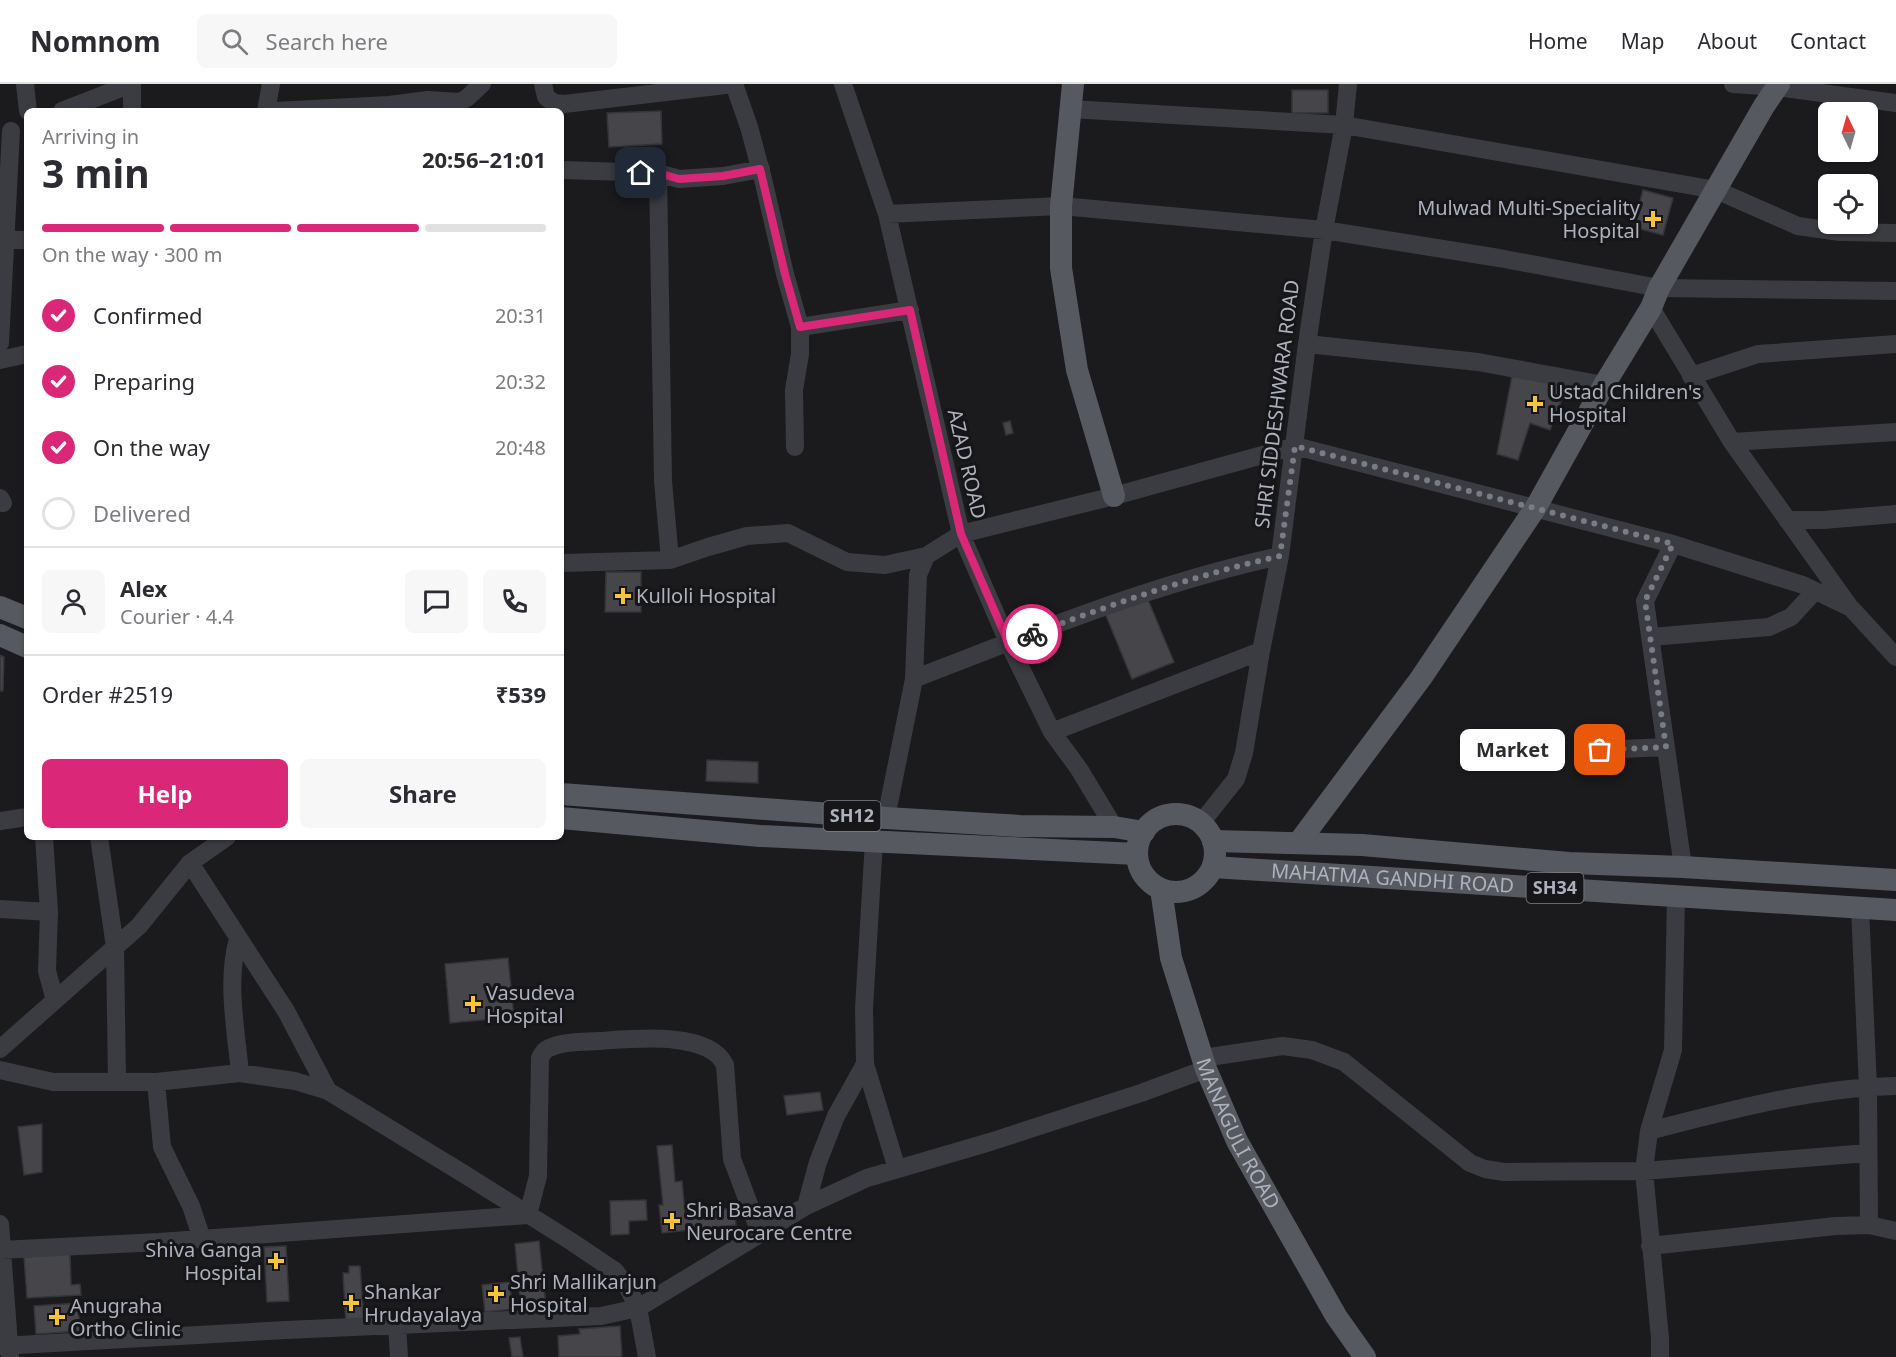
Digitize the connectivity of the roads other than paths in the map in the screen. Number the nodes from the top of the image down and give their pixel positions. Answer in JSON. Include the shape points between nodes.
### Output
{"nodes":[{"id":1,"x":25,"y":84,"type":"edge"},
{"id":2,"x":132,"y":84,"type":"edge"},
{"id":3,"x":272,"y":84,"type":"edge"},
{"id":4,"x":482,"y":84,"type":"edge"},
{"id":5,"x":543,"y":84,"type":"edge"},
{"id":6,"x":734,"y":84,"type":"edge"},
{"id":7,"x":843,"y":84,"type":"edge"},
{"id":8,"x":1073,"y":84,"type":"edge"},
{"id":9,"x":1348,"y":84,"type":"edge"},
{"id":10,"x":1733,"y":84,"type":"edge"},
{"id":11,"x":1778,"y":86,"type":"edge"},
{"id":12,"x":1896,"y":103,"type":"edge"},
{"id":13,"x":428,"y":106,"type":"edge"},
{"id":14,"x":28,"y":108,"type":"edge"},
{"id":15,"x":70,"y":108,"type":"edge"},
{"id":16,"x":132,"y":108,"type":"edge"},
{"id":17,"x":267,"y":108,"type":"edge"},
{"id":18,"x":332,"y":108,"type":"edge"},
{"id":19,"x":1070,"y":109,"type":"junction"},
{"id":20,"x":1344,"y":125,"type":"junction"},
{"id":21,"x":13,"y":130,"type":"edge"},
{"id":22,"x":760,"y":169,"type":"junction"},
{"id":23,"x":564,"y":170,"type":"edge"},
{"id":24,"x":658,"y":173,"type":"junction"},
{"id":25,"x":1716,"y":190,"type":"junction"},
{"id":26,"x":1061,"y":206,"type":"junction"},
{"id":27,"x":887,"y":214,"type":"junction"},
{"id":28,"x":1323,"y":230,"type":"junction"},
{"id":29,"x":1896,"y":233,"type":"edge"},
{"id":30,"x":6,"y":240,"type":"junction"},
{"id":31,"x":24,"y":240,"type":"edge"},
{"id":32,"x":1896,"y":291,"type":"edge"},
{"id":33,"x":1655,"y":298,"type":"junction"},
{"id":34,"x":910,"y":310,"type":"junction"},
{"id":35,"x":800,"y":327,"type":"junction"},
{"id":36,"x":0,"y":343,"type":"edge"},
{"id":37,"x":1307,"y":344,"type":"junction"},
{"id":38,"x":1896,"y":344,"type":"edge"},
{"id":39,"x":24,"y":355,"type":"edge"},
{"id":40,"x":0,"y":360,"type":"edge"},
{"id":41,"x":1691,"y":376,"type":"junction"},
{"id":42,"x":1604,"y":385,"type":"junction"},
{"id":43,"x":1896,"y":432,"type":"edge"},
{"id":44,"x":1732,"y":442,"type":"junction"},
{"id":45,"x":1295,"y":446,"type":"junction"},
{"id":46,"x":795,"y":447,"type":"dead end"},
{"id":47,"x":1114,"y":496,"type":"junction"},
{"id":48,"x":1536,"y":507,"type":"junction"},
{"id":49,"x":1896,"y":514,"type":"edge"},
{"id":50,"x":1787,"y":520,"type":"junction"},
{"id":51,"x":961,"y":534,"type":"junction"},
{"id":52,"x":1673,"y":544,"type":"junction"},
{"id":53,"x":926,"y":556,"type":"junction"},
{"id":54,"x":1280,"y":556,"type":"junction"},
{"id":55,"x":670,"y":560,"type":"junction"},
{"id":56,"x":564,"y":563,"type":"edge"},
{"id":57,"x":1815,"y":591,"type":"junction"},
{"id":58,"x":0,"y":607,"type":"edge"},
{"id":59,"x":1851,"y":608,"type":"junction"},
{"id":60,"x":24,"y":617,"type":"edge"},
{"id":61,"x":0,"y":635,"type":"edge"},
{"id":62,"x":1651,"y":637,"type":"junction"},
{"id":63,"x":1008,"y":642,"type":"junction"},
{"id":64,"x":24,"y":646,"type":"edge"},
{"id":65,"x":1261,"y":651,"type":"junction"},
{"id":66,"x":1896,"y":657,"type":"edge"},
{"id":67,"x":914,"y":679,"type":"junction"},
{"id":68,"x":1052,"y":732,"type":"junction"},
{"id":69,"x":1666,"y":747,"type":"junction"},
{"id":70,"x":1600,"y":750,"type":"dead end"},
{"id":71,"x":564,"y":794,"type":"edge"},
{"id":72,"x":24,"y":817,"type":"edge"},
{"id":73,"x":564,"y":818,"type":"edge"},
{"id":74,"x":886,"y":819,"type":"junction"},
{"id":75,"x":0,"y":821,"type":"edge"},
{"id":76,"x":1114,"y":827,"type":"junction"},
{"id":77,"x":1144,"y":832,"type":"junction"},
{"id":78,"x":1207,"y":832,"type":"junction"},
{"id":79,"x":44,"y":840,"type":"edge"},
{"id":80,"x":99,"y":840,"type":"edge"},
{"id":81,"x":874,"y":842,"type":"junction"},
{"id":82,"x":1299,"y":842,"type":"junction"},
{"id":83,"x":209,"y":843,"type":"edge"},
{"id":84,"x":1137,"y":854,"type":"junction"},
{"id":85,"x":190,"y":863,"type":"junction"},
{"id":86,"x":1213,"y":867,"type":"junction"},
{"id":87,"x":1683,"y":867,"type":"junction"},
{"id":88,"x":1896,"y":880,"type":"edge"},
{"id":89,"x":1161,"y":889,"type":"junction"},
{"id":90,"x":1676,"y":896,"type":"junction"},
{"id":91,"x":1860,"y":908,"type":"junction"},
{"id":92,"x":0,"y":909,"type":"edge"},
{"id":93,"x":1896,"y":910,"type":"edge"},
{"id":94,"x":49,"y":912,"type":"junction"},
{"id":95,"x":238,"y":939,"type":"junction"},
{"id":96,"x":115,"y":947,"type":"junction"},
{"id":97,"x":55,"y":1000,"type":"junction"},
{"id":98,"x":0,"y":1049,"type":"edge"},
{"id":99,"x":865,"y":1064,"type":"junction"},
{"id":100,"x":1205,"y":1064,"type":"junction"},
{"id":101,"x":0,"y":1070,"type":"edge"},
{"id":102,"x":240,"y":1073,"type":"junction"},
{"id":103,"x":0,"y":1078,"type":"edge"},
{"id":104,"x":117,"y":1082,"type":"junction"},
{"id":105,"x":156,"y":1082,"type":"junction"},
{"id":106,"x":1896,"y":1086,"type":"edge"},
{"id":107,"x":1868,"y":1087,"type":"junction"},
{"id":108,"x":328,"y":1091,"type":"junction"},
{"id":109,"x":1649,"y":1131,"type":"junction"},
{"id":110,"x":1867,"y":1153,"type":"junction"},
{"id":111,"x":897,"y":1169,"type":"junction"},
{"id":112,"x":1644,"y":1171,"type":"junction"},
{"id":113,"x":806,"y":1206,"type":"junction"},
{"id":114,"x":528,"y":1215,"type":"junction"},
{"id":115,"x":0,"y":1224,"type":"edge"},
{"id":116,"x":1869,"y":1225,"type":"junction"},
{"id":117,"x":1896,"y":1231,"type":"edge"},
{"id":118,"x":760,"y":1233,"type":"junction"},
{"id":119,"x":202,"y":1239,"type":"junction"},
{"id":120,"x":1650,"y":1246,"type":"junction"},
{"id":121,"x":1,"y":1250,"type":"edge"},
{"id":122,"x":638,"y":1308,"type":"junction"},
{"id":123,"x":397,"y":1325,"type":"junction"},
{"id":124,"x":6,"y":1349,"type":"edge"},
{"id":125,"x":399,"y":1357,"type":"edge"},
{"id":126,"x":647,"y":1357,"type":"edge"},
{"id":127,"x":1365,"y":1357,"type":"edge"},
{"id":128,"x":1660,"y":1357,"type":"edge"}],
"edges":[{"from":1,"to":14,"type":"street"},
{"from":2,"to":15,"type":"street"},
{"from":2,"to":16,"type":"street"},
{"from":3,"to":17,"type":"street"},
{"from":4,"to":13,"type":"street","via":[[460,102]]},
{"from":5,"to":6,"type":"street","via":[[546,97],[564,104]]},
{"from":6,"to":22,"type":"street"},
{"from":7,"to":27,"type":"street","name":"AZAD ROAD"},
{"from":8,"to":19,"type":"main road"},
{"from":9,"to":20,"type":"street","name":"SHRI SIDDESHWARA ROAD"},
{"from":10,"to":11,"type":"street"},
{"from":11,"to":12,"type":"street"},
{"from":11,"to":25,"type":"main road"},
{"from":13,"to":18,"type":"street"},
{"from":19,"to":20,"type":"street"},
{"from":19,"to":26,"type":"main road"},
{"from":20,"to":25,"type":"street"},
{"from":20,"to":28,"type":"street","name":"SHRI SIDDESHWARA ROAD"},
{"from":21,"to":30,"type":"street"},
{"from":22,"to":24,"type":"street","via":[[679,179]]},
{"from":22,"to":35,"type":"street"},
{"from":23,"to":24,"type":"street"},
{"from":24,"to":55,"type":"street","via":[[663,481]]},
{"from":25,"to":29,"type":"street","via":[[1798,225]]},
{"from":25,"to":33,"type":"main road"},
{"from":26,"to":27,"type":"street"},
{"from":26,"to":28,"type":"street"},
{"from":26,"to":47,"type":"main road","via":[[1062,268],[1077,370]]},
{"from":27,"to":34,"type":"street","name":"AZAD ROAD"},
{"from":28,"to":33,"type":"street","via":[[1499,258]]},
{"from":28,"to":37,"type":"street","name":"SHRI SIDDESHWARA ROAD"},
{"from":30,"to":31,"type":"street"},
{"from":30,"to":36,"type":"street"},
{"from":32,"to":33,"type":"street"},
{"from":33,"to":41,"type":"street"},
{"from":33,"to":42,"type":"main road"},
{"from":34,"to":35,"type":"street"},
{"from":34,"to":51,"type":"street","name":"AZAD ROAD"},
{"from":35,"to":46,"type":"street","via":[[794,390]]},
{"from":37,"to":42,"type":"street","via":[[1478,362]]},
{"from":37,"to":45,"type":"street","name":"SHRI SIDDESHWARA ROAD"},
{"from":38,"to":41,"type":"street","via":[[1758,354]]},
{"from":39,"to":40,"type":"street"},
{"from":41,"to":44,"type":"street"},
{"from":42,"to":48,"type":"main road"},
{"from":43,"to":44,"type":"street"},
{"from":44,"to":50,"type":"street"},
{"from":45,"to":47,"type":"street"},
{"from":45,"to":48,"type":"street"},
{"from":45,"to":54,"type":"street","name":"SHRI SIDDESHWARA ROAD"},
{"from":47,"to":51,"type":"street"},
{"from":48,"to":52,"type":"street"},
{"from":48,"to":82,"type":"main road","via":[[1421,678]]},
{"from":49,"to":50,"type":"street"},
{"from":50,"to":59,"type":"street"},
{"from":51,"to":53,"type":"street"},
{"from":51,"to":63,"type":"street","name":"AZAD ROAD"},
{"from":52,"to":57,"type":"street"},
{"from":52,"to":62,"type":"street","via":[[1645,601]]},
{"from":53,"to":55,"type":"street","via":[[885,565],[847,561],[788,533],[747,536]]},
{"from":53,"to":67,"type":"street","via":[[918,575]]},
{"from":54,"to":63,"type":"street","via":[[1232,566]]},
{"from":54,"to":65,"type":"street","name":"SHRI SIDDESHWARA ROAD"},
{"from":55,"to":56,"type":"street"},
{"from":57,"to":59,"type":"street"},
{"from":57,"to":62,"type":"street","via":[[1791,616],[1769,627]]},
{"from":58,"to":60,"type":"main road"},
{"from":59,"to":66,"type":"street"},
{"from":61,"to":64,"type":"main road"},
{"from":62,"to":69,"type":"street"},
{"from":63,"to":67,"type":"street"},
{"from":63,"to":68,"type":"street","name":"AZAD ROAD"},
{"from":65,"to":68,"type":"street"},
{"from":65,"to":78,"type":"street","name":"SHRI SIDDESHWARA ROAD","via":[[1244,753],[1236,779]]},
{"from":67,"to":74,"type":"street"},
{"from":68,"to":76,"type":"street","name":"AZAD ROAD"},
{"from":69,"to":70,"type":"street"},
{"from":69,"to":87,"type":"street"},
{"from":71,"to":74,"type":"main road","number":"SH12"},
{"from":72,"to":75,"type":"street"},
{"from":73,"to":81,"type":"main road","number":"SH12"},
{"from":74,"to":76,"type":"main road","number":"SH12"},
{"from":76,"to":77,"type":"main road","number":"SH12"},
{"from":77,"to":78,"type":"main road","number":"SH34","via":[[1170,815],[1192,818]]},
{"from":77,"to":84,"type":"main road"},
{"from":78,"to":82,"type":"main road","name":"MAHATMA GANDHI ROAD","number":"SH34"},
{"from":78,"to":86,"type":"main road","via":[[1215,851]]},
{"from":79,"to":94,"type":"street"},
{"from":80,"to":96,"type":"street"},
{"from":81,"to":84,"type":"main road","number":"SH12"},
{"from":81,"to":99,"type":"street","via":[[864,1008]]},
{"from":82,"to":87,"type":"main road","name":"MAHATMA GANDHI ROAD","number":"SH34","via":[[1569,863]]},
{"from":83,"to":85,"type":"street"},
{"from":84,"to":89,"type":"main road","via":[[1140,869]]},
{"from":85,"to":95,"type":"street"},
{"from":85,"to":96,"type":"street","via":[[139,926]]},
{"from":86,"to":89,"type":"main road","via":[[1205,880],[1192,889]]},
{"from":86,"to":90,"type":"main road","name":"MAHATMA GANDHI ROAD","number":"SH34"},
{"from":87,"to":88,"type":"main road","name":"MAHATMA GANDHI ROAD","number":"SH34"},
{"from":89,"to":100,"type":"main road","name":"MANAGULI ROAD","via":[[1171,958]]},
{"from":90,"to":91,"type":"main road","name":"MAHATMA GANDHI ROAD","number":"SH34"},
{"from":90,"to":109,"type":"street","via":[[1673,1050]]},
{"from":91,"to":93,"type":"main road","name":"MAHATMA GANDHI ROAD","number":"SH34"},
{"from":91,"to":107,"type":"street"},
{"from":92,"to":94,"type":"street"},
{"from":94,"to":97,"type":"street","via":[[47,971]]},
{"from":95,"to":102,"type":"street","via":[[232,974]]},
{"from":95,"to":108,"type":"street","via":[[286,1011]]},
{"from":96,"to":97,"type":"street"},
{"from":96,"to":104,"type":"street"},
{"from":97,"to":98,"type":"street"},
{"from":99,"to":111,"type":"street"},
{"from":99,"to":113,"type":"street","via":[[833,1125]]},
{"from":100,"to":111,"type":"street","via":[[1130,1097]]},
{"from":100,"to":112,"type":"street","via":[[1282,1046],[1312,1050],[1344,1062],[1470,1163],[1485,1169]]},
{"from":100,"to":127,"type":"main road","name":"MANAGULI ROAD","via":[[1237,1141],[1336,1316]]},
{"from":101,"to":103,"type":"street"},
{"from":101,"to":104,"type":"street","via":[[53,1082]]},
{"from":102,"to":105,"type":"street"},
{"from":102,"to":108,"type":"street","via":[[295,1081]]},
{"from":104,"to":105,"type":"street"},
{"from":105,"to":119,"type":"street","via":[[162,1147],[191,1206]]},
{"from":106,"to":107,"type":"street"},
{"from":107,"to":109,"type":"street","via":[[1820,1092]]},
{"from":107,"to":110,"type":"street"},
{"from":108,"to":114,"type":"street"},
{"from":109,"to":112,"type":"street"},
{"from":110,"to":112,"type":"street"},
{"from":110,"to":116,"type":"street"},
{"from":111,"to":113,"type":"street"},
{"from":112,"to":120,"type":"street"},
{"from":113,"to":118,"type":"street"},
{"from":114,"to":118,"type":"street","via":[[538,1176],[540,1058],[546,1049],[560,1044],[633,1038],[677,1040],[708,1048],[722,1057],[732,1159]]},
{"from":114,"to":119,"type":"street"},
{"from":114,"to":122,"type":"street","via":[[615,1271]]},
{"from":115,"to":121,"type":"street"},
{"from":116,"to":117,"type":"street"},
{"from":116,"to":120,"type":"street"},
{"from":118,"to":122,"type":"street"},
{"from":119,"to":121,"type":"street"},
{"from":120,"to":128,"type":"street"},
{"from":121,"to":124,"type":"street"},
{"from":122,"to":123,"type":"street","via":[[601,1316]]},
{"from":122,"to":126,"type":"street"},
{"from":123,"to":124,"type":"street"},
{"from":123,"to":125,"type":"street"}]}
